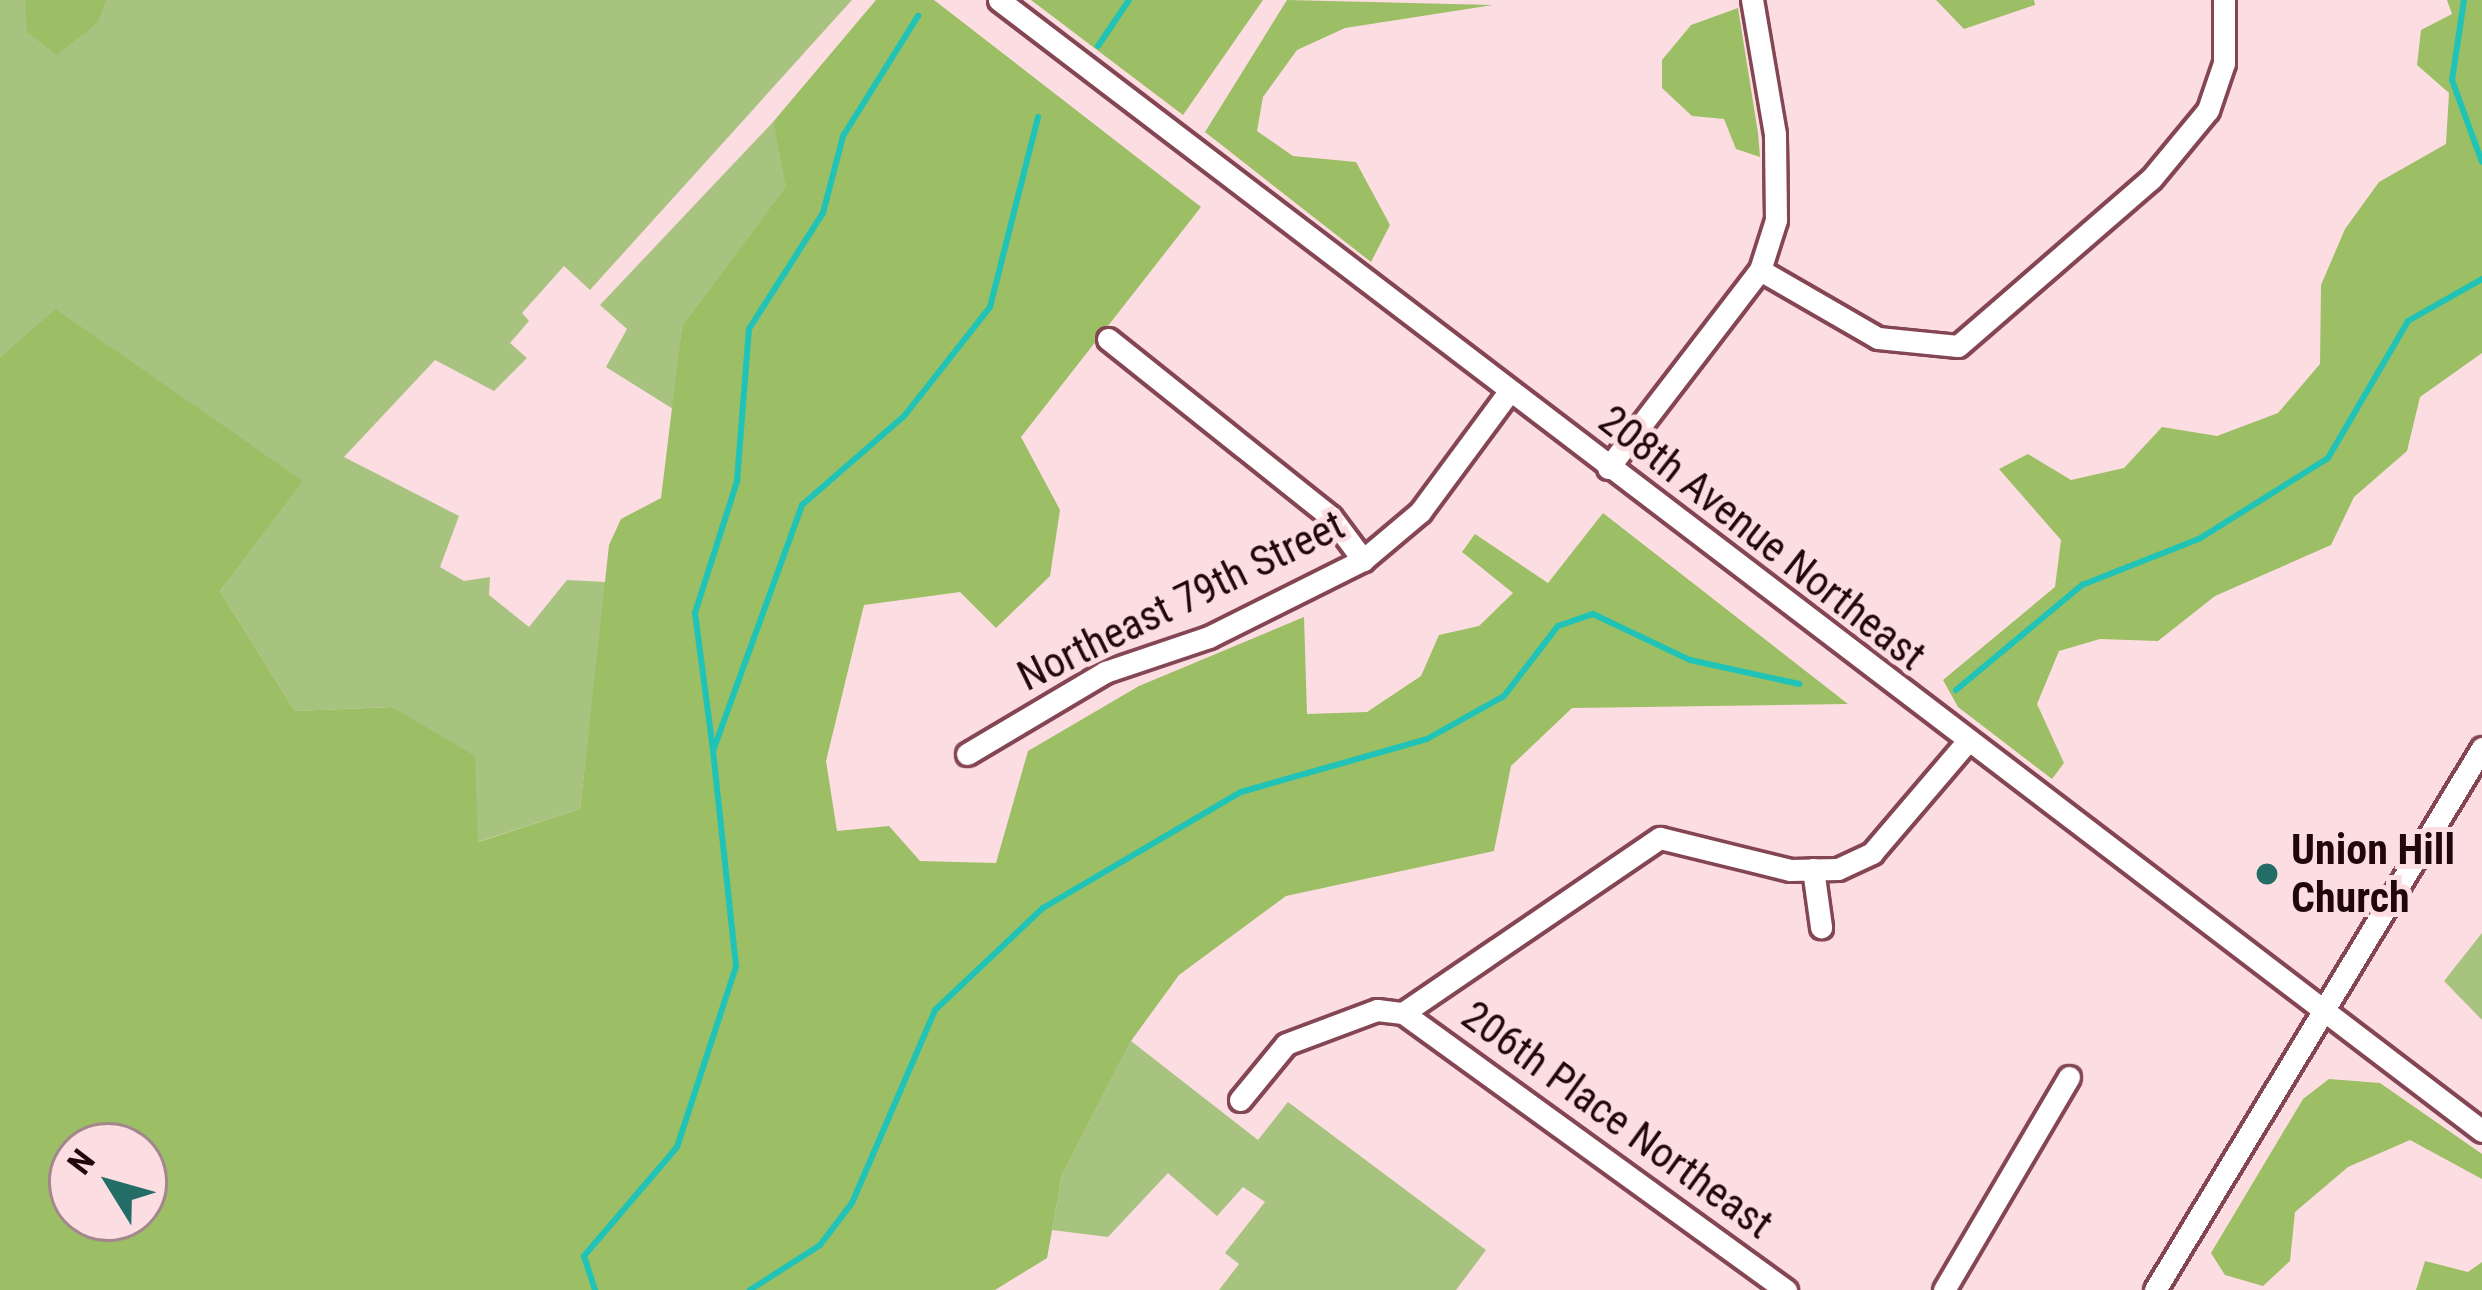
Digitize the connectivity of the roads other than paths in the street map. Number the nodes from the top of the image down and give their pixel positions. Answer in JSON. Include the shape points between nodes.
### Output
{"nodes":[{"id":1,"x":999,"y":0,"type":"edge"},
{"id":2,"x":1752,"y":0,"type":"edge"},
{"id":3,"x":2224,"y":0,"type":"edge"},
{"id":4,"x":1760,"y":270,"type":"junction"},
{"id":5,"x":1108,"y":339,"type":"dead end"},
{"id":6,"x":1508,"y":393,"type":"junction"},
{"id":7,"x":1608,"y":468,"type":"junction"},
{"id":8,"x":1363,"y":560,"type":"junction"},
{"id":9,"x":1965,"y":744,"type":"junction"},
{"id":10,"x":2482,"y":748,"type":"edge"},
{"id":11,"x":967,"y":754,"type":"dead end"},
{"id":12,"x":1813,"y":869,"type":"junction"},
{"id":13,"x":1821,"y":927,"type":"dead end"},
{"id":14,"x":1403,"y":1013,"type":"junction"},
{"id":15,"x":2320,"y":1015,"type":"junction"},
{"id":16,"x":2069,"y":1077,"type":"dead end"},
{"id":17,"x":1240,"y":1100,"type":"dead end"},
{"id":18,"x":2482,"y":1131,"type":"edge"},
{"id":19,"x":1786,"y":1290,"type":"edge"},
{"id":20,"x":1944,"y":1290,"type":"edge"},
{"id":21,"x":2156,"y":1290,"type":"edge"}],
"edges":[{"from":1,"to":6,"type":"street","name":"208th Avenue Northeast"},
{"from":2,"to":4,"type":"street","via":[[1778,166]]},
{"from":3,"to":4,"type":"street","via":[[2224,63],[2208,110],[2151,179],[1958,346],[1878,338]]},
{"from":4,"to":7,"type":"street"},
{"from":5,"to":8,"type":"street","via":[[1330,517]]},
{"from":6,"to":7,"type":"street","name":"208th Avenue Northeast"},
{"from":6,"to":8,"type":"street","name":"Northeast 79th Street","via":[[1420,512]]},
{"from":7,"to":9,"type":"street","name":"208th Avenue Northeast"},
{"from":8,"to":11,"type":"street","name":"Northeast 79th Street","via":[[1209,638],[1105,672]]},
{"from":9,"to":12,"type":"street","via":[[1872,853]]},
{"from":9,"to":15,"type":"street","name":"208th Avenue Northeast"},
{"from":10,"to":15,"type":"street"},
{"from":12,"to":13,"type":"street"},
{"from":12,"to":14,"type":"street","via":[[1660,838]]},
{"from":14,"to":17,"type":"street","via":[[1377,1010],[1286,1044]]},
{"from":14,"to":19,"type":"street","name":"206th Place Northeast"},
{"from":15,"to":18,"type":"street","name":"208th Avenue Northeast"},
{"from":15,"to":21,"type":"street"},
{"from":16,"to":20,"type":"street"}]}
